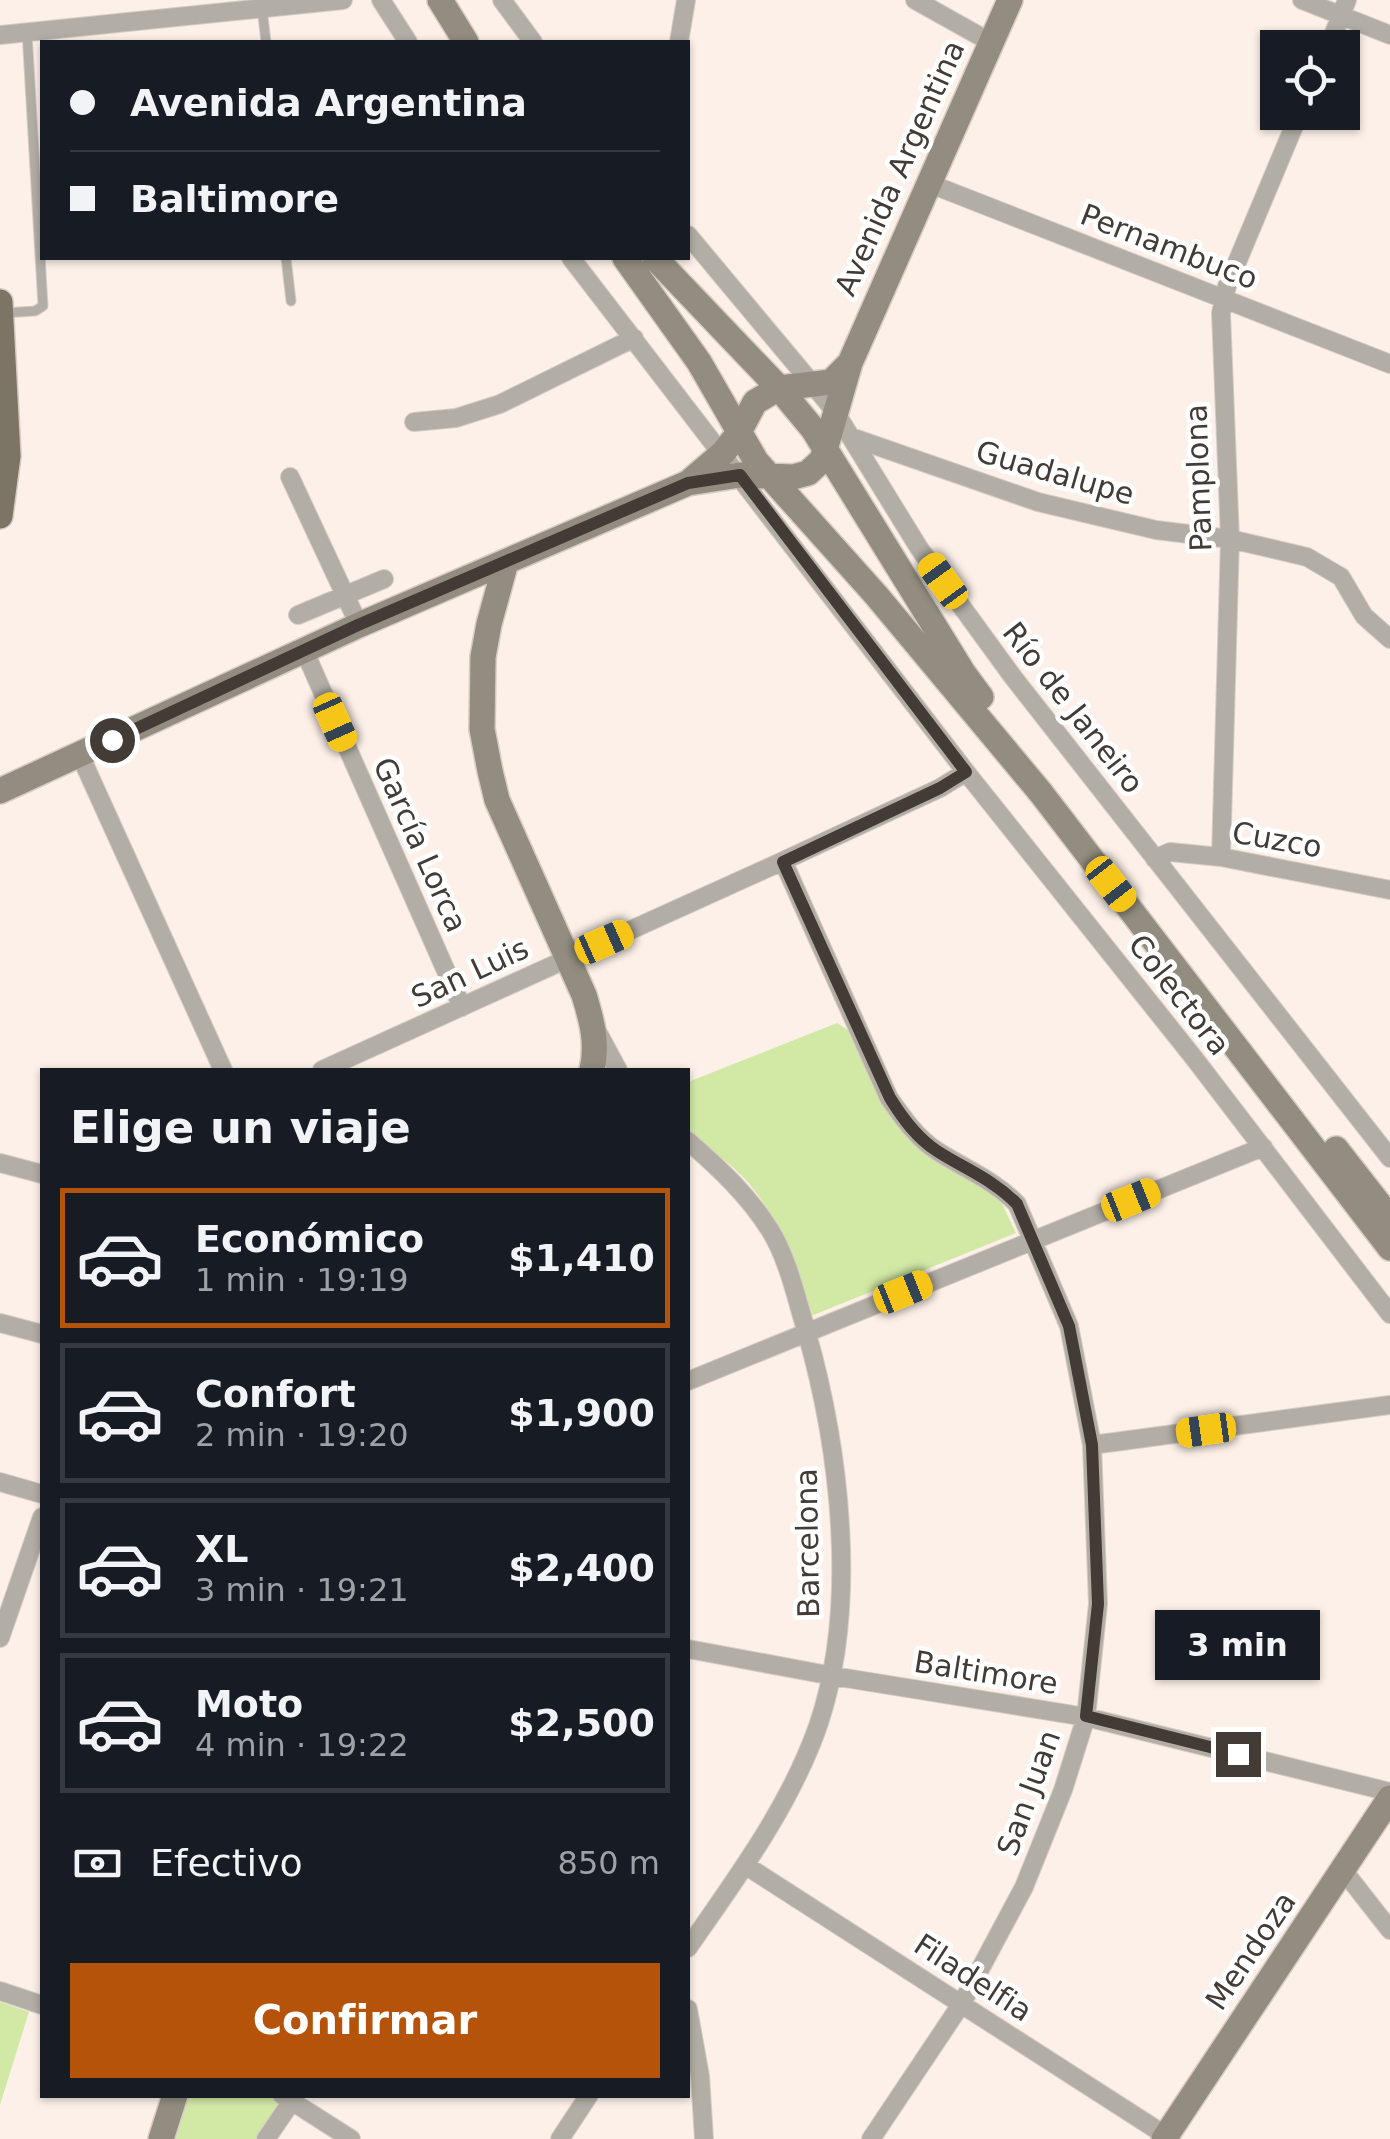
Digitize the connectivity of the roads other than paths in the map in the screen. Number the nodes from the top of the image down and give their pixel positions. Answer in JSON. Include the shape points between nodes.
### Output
{"nodes":[{"id":1,"x":343,"y":0,"type":"edge"},
{"id":2,"x":380,"y":0,"type":"edge"},
{"id":3,"x":440,"y":0,"type":"edge"},
{"id":4,"x":502,"y":0,"type":"edge"},
{"id":5,"x":686,"y":0,"type":"edge"},
{"id":6,"x":915,"y":0,"type":"edge"},
{"id":7,"x":1010,"y":0,"type":"edge"},
{"id":8,"x":1302,"y":0,"type":"edge"},
{"id":9,"x":262,"y":8,"type":"junction"},
{"id":10,"x":1344,"y":8,"type":"edge"},
{"id":11,"x":27,"y":32,"type":"junction"},
{"id":12,"x":0,"y":34,"type":"edge"},
{"id":13,"x":1390,"y":36,"type":"edge"},
{"id":14,"x":266,"y":40,"type":"edge"},
{"id":15,"x":407,"y":40,"type":"edge"},
{"id":16,"x":465,"y":40,"type":"edge"},
{"id":17,"x":532,"y":40,"type":"edge"},
{"id":18,"x":680,"y":40,"type":"edge"},
{"id":19,"x":992,"y":43,"type":"junction"},
{"id":20,"x":1293,"y":130,"type":"edge"},
{"id":21,"x":928,"y":183,"type":"junction"},
{"id":22,"x":690,"y":237,"type":"edge"},
{"id":23,"x":40,"y":242,"type":"edge"},
{"id":24,"x":41,"y":260,"type":"edge"},
{"id":25,"x":286,"y":260,"type":"edge"},
{"id":26,"x":573,"y":260,"type":"edge"},
{"id":27,"x":626,"y":260,"type":"edge"},
{"id":28,"x":656,"y":260,"type":"edge"},
{"id":29,"x":1223,"y":298,"type":"junction"},
{"id":30,"x":290,"y":301,"type":"dead end"},
{"id":31,"x":0,"y":302,"type":"edge"},
{"id":32,"x":1,"y":314,"type":"edge"},
{"id":33,"x":634,"y":338,"type":"junction"},
{"id":34,"x":1388,"y":359,"type":"edge"},
{"id":35,"x":850,"y":363,"type":"junction"},
{"id":36,"x":813,"y":385,"type":"junction"},
{"id":37,"x":779,"y":388,"type":"junction"},
{"id":38,"x":834,"y":410,"type":"junction"},
{"id":39,"x":414,"y":422,"type":"dead end"},
{"id":40,"x":851,"y":437,"type":"junction"},
{"id":41,"x":730,"y":443,"type":"junction"},
{"id":42,"x":826,"y":448,"type":"junction"},
{"id":43,"x":766,"y":474,"type":"junction"},
{"id":44,"x":740,"y":475,"type":"junction"},
{"id":45,"x":290,"y":477,"type":"dead end"},
{"id":46,"x":688,"y":483,"type":"junction"},
{"id":47,"x":0,"y":516,"type":"edge"},
{"id":48,"x":1230,"y":539,"type":"junction"},
{"id":49,"x":506,"y":562,"type":"junction"},
{"id":50,"x":384,"y":579,"type":"dead end"},
{"id":51,"x":344,"y":596,"type":"junction"},
{"id":52,"x":298,"y":615,"type":"dead end"},
{"id":53,"x":358,"y":625,"type":"junction"},
{"id":54,"x":1390,"y":639,"type":"edge"},
{"id":55,"x":304,"y":650,"type":"junction"},
{"id":56,"x":80,"y":754,"type":"junction"},
{"id":57,"x":966,"y":772,"type":"junction"},
{"id":58,"x":0,"y":791,"type":"edge"},
{"id":59,"x":1221,"y":857,"type":"junction"},
{"id":60,"x":1154,"y":859,"type":"junction"},
{"id":61,"x":783,"y":862,"type":"junction"},
{"id":62,"x":1390,"y":890,"type":"edge"},
{"id":63,"x":568,"y":958,"type":"junction"},
{"id":64,"x":462,"y":1006,"type":"junction"},
{"id":65,"x":594,"y":1026,"type":"junction"},
{"id":66,"x":222,"y":1068,"type":"edge"},
{"id":67,"x":326,"y":1068,"type":"edge"},
{"id":68,"x":592,"y":1068,"type":"edge"},
{"id":69,"x":617,"y":1068,"type":"edge"},
{"id":70,"x":690,"y":1143,"type":"edge"},
{"id":71,"x":1262,"y":1147,"type":"junction"},
{"id":72,"x":1390,"y":1158,"type":"edge"},
{"id":73,"x":0,"y":1163,"type":"edge"},
{"id":74,"x":40,"y":1173,"type":"edge"},
{"id":75,"x":1390,"y":1218,"type":"edge"},
{"id":76,"x":1033,"y":1240,"type":"junction"},
{"id":77,"x":1390,"y":1248,"type":"edge"},
{"id":78,"x":1390,"y":1314,"type":"edge"},
{"id":79,"x":0,"y":1323,"type":"edge"},
{"id":80,"x":806,"y":1330,"type":"junction"},
{"id":81,"x":40,"y":1333,"type":"edge"},
{"id":82,"x":690,"y":1379,"type":"edge"},
{"id":83,"x":1390,"y":1405,"type":"edge"},
{"id":84,"x":1092,"y":1445,"type":"junction"},
{"id":85,"x":0,"y":1482,"type":"edge"},
{"id":86,"x":40,"y":1493,"type":"edge"},
{"id":87,"x":40,"y":1523,"type":"edge"},
{"id":88,"x":0,"y":1638,"type":"edge"},
{"id":89,"x":690,"y":1649,"type":"edge"},
{"id":90,"x":833,"y":1676,"type":"junction"},
{"id":91,"x":1086,"y":1716,"type":"junction"},
{"id":92,"x":1390,"y":1795,"type":"edge"},
{"id":93,"x":745,"y":1865,"type":"junction"},
{"id":94,"x":1343,"y":1870,"type":"junction"},
{"id":95,"x":1390,"y":1930,"type":"edge"},
{"id":96,"x":690,"y":1945,"type":"edge"},
{"id":97,"x":0,"y":1991,"type":"edge"},
{"id":98,"x":962,"y":2002,"type":"junction"},
{"id":99,"x":40,"y":2004,"type":"edge"},
{"id":100,"x":690,"y":2020,"type":"edge"},
{"id":101,"x":174,"y":2098,"type":"edge"},
{"id":102,"x":289,"y":2098,"type":"edge"},
{"id":103,"x":291,"y":2098,"type":"edge"},
{"id":104,"x":587,"y":2098,"type":"edge"},
{"id":105,"x":1167,"y":2138,"type":"edge"},
{"id":106,"x":161,"y":2139,"type":"edge"},
{"id":107,"x":266,"y":2139,"type":"edge"},
{"id":108,"x":350,"y":2139,"type":"edge"},
{"id":109,"x":560,"y":2139,"type":"edge"},
{"id":110,"x":704,"y":2139,"type":"edge"},
{"id":111,"x":871,"y":2139,"type":"edge"}],
"edges":[{"from":1,"to":9,"type":"street"},
{"from":2,"to":15,"type":"street"},
{"from":3,"to":16,"type":"main road"},
{"from":4,"to":17,"type":"street"},
{"from":5,"to":18,"type":"street"},
{"from":6,"to":19,"type":"street"},
{"from":7,"to":19,"type":"main road","name":"Avenida Argentina"},
{"from":8,"to":10,"type":"street"},
{"from":9,"to":11,"type":"street"},
{"from":9,"to":14,"type":"lane"},
{"from":10,"to":13,"type":"street"},
{"from":11,"to":12,"type":"street"},
{"from":11,"to":23,"type":"lane"},
{"from":19,"to":21,"type":"main road","name":"Avenida Argentina"},
{"from":20,"to":29,"type":"street","name":"Pamplona"},
{"from":21,"to":29,"type":"street","name":"Pernambuco"},
{"from":21,"to":35,"type":"main road","name":"Avenida Argentina"},
{"from":22,"to":36,"type":"street","name":"Río de Janeiro"},
{"from":24,"to":32,"type":"lane","via":[[44,306]]},
{"from":25,"to":30,"type":"lane"},
{"from":26,"to":33,"type":"street"},
{"from":27,"to":41,"type":"main road","via":[[698,362]]},
{"from":28,"to":37,"type":"main road"},
{"from":29,"to":34,"type":"street","name":"Pernambuco"},
{"from":29,"to":48,"type":"street","name":"Pamplona"},
{"from":31,"to":32,"type":"main road"},
{"from":32,"to":47,"type":"main road","via":[[8,456]]},
{"from":33,"to":39,"type":"street","via":[[500,404]]},
{"from":33,"to":41,"type":"street"},
{"from":35,"to":36,"type":"main road","via":[[831,382]]},
{"from":35,"to":38,"type":"main road","name":"Avenida Argentina"},
{"from":36,"to":37,"type":"main road"},
{"from":36,"to":38,"type":"street","name":"Río de Janeiro"},
{"from":37,"to":41,"type":"main road","via":[[755,402]]},
{"from":37,"to":42,"type":"main road"},
{"from":38,"to":40,"type":"street","name":"Río de Janeiro"},
{"from":38,"to":42,"type":"main road","name":"Avenida Argentina"},
{"from":40,"to":48,"type":"street","name":"Guadalupe","via":[[1038,502],[1156,530]]},
{"from":40,"to":60,"type":"street","name":"Río de Janeiro","via":[[919,548]]},
{"from":41,"to":43,"type":"main road"},
{"from":41,"to":44,"type":"street"},
{"from":41,"to":46,"type":"main road"},
{"from":42,"to":43,"type":"main road","via":[[808,473]]},
{"from":42,"to":75,"type":"main road","via":[[964,674]]},
{"from":43,"to":44,"type":"main road"},
{"from":43,"to":77,"type":"main road","via":[[1042,793]]},
{"from":44,"to":46,"type":"main road"},
{"from":44,"to":57,"type":"street","name":"Colectora"},
{"from":45,"to":51,"type":"street"},
{"from":46,"to":49,"type":"main road"},
{"from":48,"to":54,"type":"street","name":"Guadalupe","via":[[1328,567]]},
{"from":48,"to":59,"type":"street","name":"Pamplona"},
{"from":49,"to":53,"type":"main road"},
{"from":49,"to":63,"type":"main road","via":[[483,656],[482,728],[498,800]]},
{"from":50,"to":51,"type":"street"},
{"from":51,"to":52,"type":"street"},
{"from":51,"to":53,"type":"street"},
{"from":53,"to":55,"type":"main road"},
{"from":55,"to":56,"type":"main road"},
{"from":55,"to":64,"type":"street","name":"García Lorca"},
{"from":56,"to":58,"type":"main road"},
{"from":56,"to":66,"type":"street"},
{"from":57,"to":61,"type":"street","name":"San Luis"},
{"from":57,"to":71,"type":"street","name":"Colectora"},
{"from":59,"to":60,"type":"street","name":"Cuzco","via":[[1170,852]]},
{"from":59,"to":62,"type":"street","name":"Cuzco"},
{"from":60,"to":72,"type":"street","name":"Río de Janeiro"},
{"from":61,"to":63,"type":"street","name":"San Luis"},
{"from":61,"to":76,"type":"street","name":"San Juan","via":[[890,1098],[935,1150],[1004,1190]]},
{"from":63,"to":64,"type":"street","name":"San Luis"},
{"from":63,"to":65,"type":"main road"},
{"from":64,"to":67,"type":"street","name":"San Luis"},
{"from":65,"to":68,"type":"main road"},
{"from":65,"to":69,"type":"street"},
{"from":70,"to":80,"type":"street","name":"Barcelona","via":[[744,1194],[772,1233]]},
{"from":71,"to":76,"type":"street"},
{"from":71,"to":78,"type":"street","name":"Colectora"},
{"from":73,"to":74,"type":"street"},
{"from":76,"to":80,"type":"street"},
{"from":76,"to":84,"type":"street","name":"San Juan","via":[[1069,1326]]},
{"from":79,"to":81,"type":"street"},
{"from":80,"to":82,"type":"street"},
{"from":80,"to":90,"type":"street","name":"Barcelona","via":[[835,1458],[840,1540]]},
{"from":83,"to":84,"type":"street"},
{"from":84,"to":91,"type":"street","name":"San Juan","via":[[1098,1604]]},
{"from":85,"to":86,"type":"street"},
{"from":87,"to":88,"type":"street"},
{"from":89,"to":90,"type":"street","name":"Baltimore"},
{"from":90,"to":91,"type":"street","name":"Baltimore"},
{"from":90,"to":93,"type":"street","name":"Barcelona","via":[[792,1790]]},
{"from":91,"to":92,"type":"street","name":"Baltimore"},
{"from":91,"to":98,"type":"street","name":"San Juan","via":[[1024,1887]]},
{"from":92,"to":94,"type":"main road","name":"Mendoza"},
{"from":93,"to":96,"type":"street","name":"Barcelona"},
{"from":93,"to":98,"type":"street","name":"Filadelfia"},
{"from":94,"to":95,"type":"street"},
{"from":94,"to":105,"type":"main road","name":"Mendoza"},
{"from":97,"to":99,"type":"street"},
{"from":98,"to":105,"type":"street","name":"Filadelfia"},
{"from":98,"to":111,"type":"street","name":"San Juan"},
{"from":100,"to":110,"type":"street"},
{"from":101,"to":106,"type":"main road"},
{"from":102,"to":107,"type":"street"},
{"from":103,"to":108,"type":"street"},
{"from":104,"to":109,"type":"street"}]}
